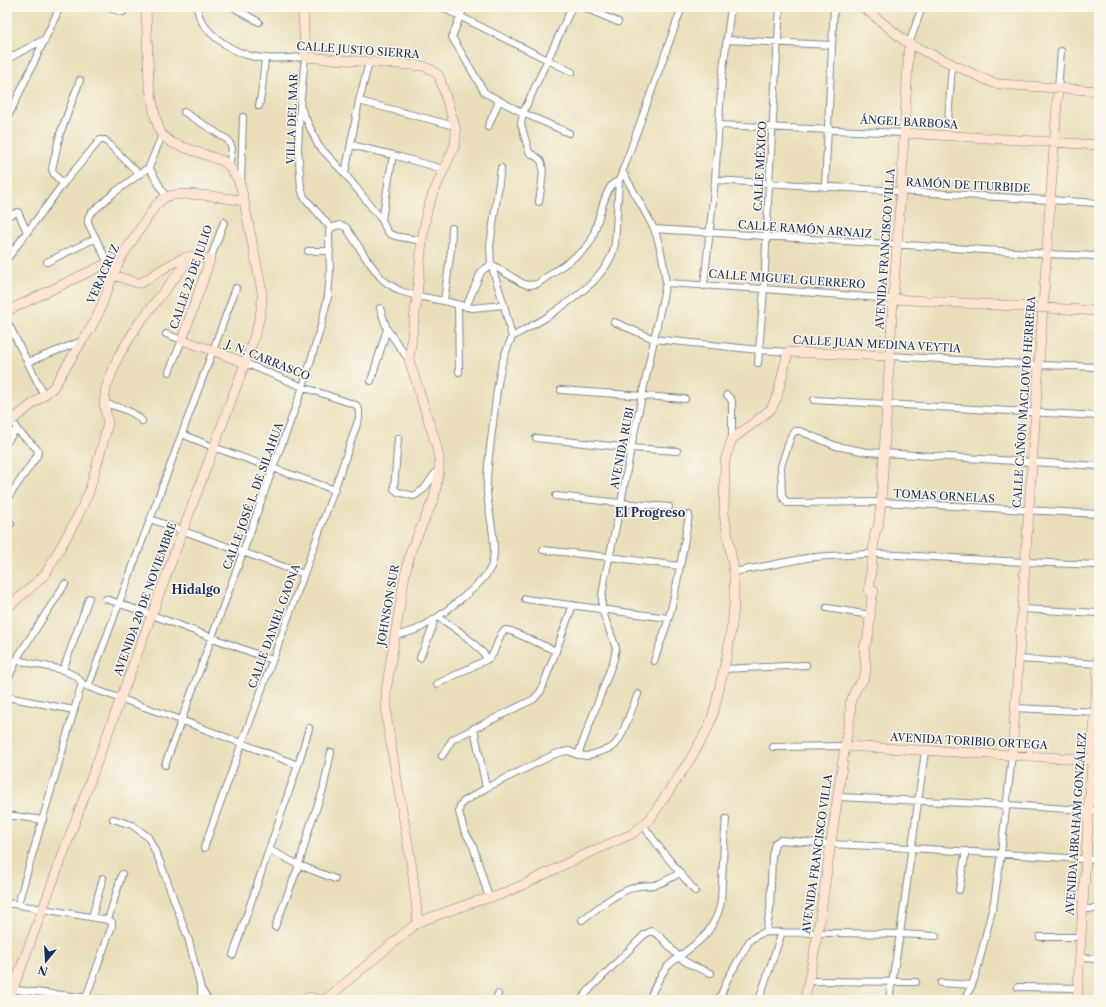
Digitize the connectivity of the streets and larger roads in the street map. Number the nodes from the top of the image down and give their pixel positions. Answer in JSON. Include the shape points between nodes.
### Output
{"nodes":[{"id":1,"x":10,"y":7,"type":"edge"},
{"id":2,"x":60,"y":7,"type":"edge"},
{"id":3,"x":104,"y":7,"type":"edge"},
{"id":4,"x":146,"y":7,"type":"edge"},
{"id":5,"x":197,"y":7,"type":"edge"},
{"id":6,"x":233,"y":7,"type":"edge"},
{"id":7,"x":303,"y":7,"type":"edge"},
{"id":8,"x":441,"y":7,"type":"edge"},
{"id":9,"x":464,"y":7,"type":"edge"},
{"id":10,"x":572,"y":7,"type":"edge"},
{"id":11,"x":583,"y":7,"type":"edge"},
{"id":12,"x":682,"y":7,"type":"edge"},
{"id":13,"x":731,"y":7,"type":"edge"},
{"id":14,"x":780,"y":7,"type":"edge"},
{"id":15,"x":834,"y":7,"type":"edge"},
{"id":16,"x":863,"y":7,"type":"edge"},
{"id":17,"x":922,"y":7,"type":"edge"},
{"id":18,"x":7,"y":9,"type":"edge"},
{"id":19,"x":123,"y":12,"type":"dead end"},
{"id":20,"x":459,"y":16,"type":"junction"},
{"id":21,"x":259,"y":22,"type":"dead end"},
{"id":22,"x":618,"y":22,"type":"dead end"},
{"id":23,"x":45,"y":39,"type":"junction"},
{"id":24,"x":727,"y":40,"type":"junction"},
{"id":25,"x":778,"y":42,"type":"junction"},
{"id":26,"x":909,"y":44,"type":"junction"},
{"id":27,"x":832,"y":45,"type":"junction"},
{"id":28,"x":1061,"y":52,"type":"dead end"},
{"id":29,"x":304,"y":57,"type":"junction"},
{"id":30,"x":266,"y":58,"type":"junction"},
{"id":31,"x":7,"y":59,"type":"edge"},
{"id":32,"x":547,"y":60,"type":"junction"},
{"id":33,"x":369,"y":62,"type":"junction"},
{"id":34,"x":952,"y":64,"type":"junction"},
{"id":35,"x":572,"y":72,"type":"dead end"},
{"id":36,"x":80,"y":80,"type":"dead end"},
{"id":37,"x":1058,"y":89,"type":"junction"},
{"id":38,"x":1099,"y":91,"type":"edge"},
{"id":39,"x":499,"y":100,"type":"junction"},
{"id":40,"x":359,"y":101,"type":"junction"},
{"id":41,"x":260,"y":106,"type":"dead end"},
{"id":42,"x":300,"y":107,"type":"junction"},
{"id":43,"x":184,"y":112,"type":"dead end"},
{"id":44,"x":523,"y":113,"type":"junction"},
{"id":45,"x":9,"y":115,"type":"dead end"},
{"id":46,"x":243,"y":117,"type":"dead end"},
{"id":47,"x":948,"y":121,"type":"dead end"},
{"id":48,"x":719,"y":125,"type":"junction"},
{"id":49,"x":455,"y":126,"type":"junction"},
{"id":50,"x":488,"y":127,"type":"dead end"},
{"id":51,"x":773,"y":128,"type":"junction"},
{"id":52,"x":828,"y":130,"type":"junction"},
{"id":53,"x":569,"y":133,"type":"dead end"},
{"id":54,"x":904,"y":133,"type":"junction"},
{"id":55,"x":162,"y":135,"type":"junction"},
{"id":56,"x":1055,"y":143,"type":"junction"},
{"id":57,"x":351,"y":145,"type":"junction"},
{"id":58,"x":1099,"y":145,"type":"edge"},
{"id":59,"x":393,"y":155,"type":"junction"},
{"id":60,"x":229,"y":166,"type":"junction"},
{"id":61,"x":150,"y":167,"type":"junction"},
{"id":62,"x":501,"y":168,"type":"dead end"},
{"id":63,"x":443,"y":169,"type":"junction"},
{"id":64,"x":622,"y":171,"type":"junction"},
{"id":65,"x":139,"y":174,"type":"junction"},
{"id":66,"x":345,"y":174,"type":"junction"},
{"id":67,"x":715,"y":180,"type":"junction"},
{"id":68,"x":619,"y":181,"type":"junction"},
{"id":69,"x":769,"y":183,"type":"junction"},
{"id":70,"x":63,"y":184,"type":"junction"},
{"id":71,"x":241,"y":187,"type":"junction"},
{"id":72,"x":825,"y":187,"type":"junction"},
{"id":73,"x":901,"y":191,"type":"junction"},
{"id":74,"x":166,"y":197,"type":"junction"},
{"id":75,"x":1051,"y":200,"type":"junction"},
{"id":76,"x":244,"y":201,"type":"junction"},
{"id":77,"x":539,"y":202,"type":"dead end"},
{"id":78,"x":1099,"y":203,"type":"edge"},
{"id":79,"x":9,"y":215,"type":"edge"},
{"id":80,"x":382,"y":220,"type":"junction"},
{"id":81,"x":7,"y":222,"type":"edge"},
{"id":82,"x":224,"y":222,"type":"dead end"},
{"id":83,"x":331,"y":228,"type":"junction"},
{"id":84,"x":452,"y":228,"type":"dead end"},
{"id":85,"x":654,"y":229,"type":"junction"},
{"id":86,"x":27,"y":232,"type":"junction"},
{"id":87,"x":710,"y":233,"type":"junction"},
{"id":88,"x":766,"y":236,"type":"junction"},
{"id":89,"x":96,"y":238,"type":"junction"},
{"id":90,"x":422,"y":241,"type":"junction"},
{"id":91,"x":896,"y":244,"type":"junction"},
{"id":92,"x":308,"y":251,"type":"dead end"},
{"id":93,"x":330,"y":251,"type":"junction"},
{"id":94,"x":1047,"y":254,"type":"junction"},
{"id":95,"x":122,"y":256,"type":"junction"},
{"id":96,"x":192,"y":256,"type":"junction"},
{"id":97,"x":1099,"y":256,"type":"edge"},
{"id":98,"x":7,"y":259,"type":"edge"},
{"id":99,"x":210,"y":260,"type":"junction"},
{"id":100,"x":47,"y":262,"type":"dead end"},
{"id":101,"x":108,"y":263,"type":"junction"},
{"id":102,"x":491,"y":264,"type":"junction"},
{"id":103,"x":113,"y":275,"type":"junction"},
{"id":104,"x":666,"y":283,"type":"junction"},
{"id":105,"x":704,"y":286,"type":"junction"},
{"id":106,"x":236,"y":288,"type":"dead end"},
{"id":107,"x":764,"y":289,"type":"junction"},
{"id":108,"x":417,"y":296,"type":"junction"},
{"id":109,"x":892,"y":299,"type":"junction"},
{"id":110,"x":444,"y":301,"type":"junction"},
{"id":111,"x":458,"y":305,"type":"junction"},
{"id":112,"x":504,"y":305,"type":"junction"},
{"id":113,"x":466,"y":307,"type":"junction"},
{"id":114,"x":380,"y":308,"type":"dead end"},
{"id":115,"x":1043,"y":308,"type":"junction"},
{"id":116,"x":1099,"y":311,"type":"edge"},
{"id":117,"x":7,"y":312,"type":"edge"},
{"id":118,"x":7,"y":321,"type":"edge"},
{"id":119,"x":614,"y":322,"type":"dead end"},
{"id":120,"x":387,"y":329,"type":"junction"},
{"id":121,"x":166,"y":334,"type":"dead end"},
{"id":122,"x":512,"y":337,"type":"junction"},
{"id":123,"x":654,"y":339,"type":"junction"},
{"id":124,"x":182,"y":340,"type":"junction"},
{"id":125,"x":82,"y":341,"type":"junction"},
{"id":126,"x":212,"y":350,"type":"junction"},
{"id":127,"x":759,"y":350,"type":"junction"},
{"id":128,"x":788,"y":352,"type":"junction"},
{"id":129,"x":890,"y":356,"type":"junction"},
{"id":130,"x":409,"y":360,"type":"junction"},
{"id":131,"x":28,"y":362,"type":"junction"},
{"id":132,"x":245,"y":363,"type":"junction"},
{"id":133,"x":758,"y":363,"type":"dead end"},
{"id":134,"x":1039,"y":364,"type":"junction"},
{"id":135,"x":1099,"y":367,"type":"edge"},
{"id":136,"x":170,"y":372,"type":"dead end"},
{"id":137,"x":459,"y":372,"type":"dead end"},
{"id":138,"x":371,"y":381,"type":"dead end"},
{"id":139,"x":303,"y":387,"type":"junction"},
{"id":140,"x":561,"y":390,"type":"dead end"},
{"id":141,"x":44,"y":395,"type":"junction"},
{"id":142,"x":643,"y":395,"type":"junction"},
{"id":143,"x":727,"y":395,"type":"dead end"},
{"id":144,"x":685,"y":399,"type":"dead end"},
{"id":145,"x":814,"y":400,"type":"dead end"},
{"id":146,"x":104,"y":403,"type":"junction"},
{"id":147,"x":887,"y":405,"type":"junction"},
{"id":148,"x":359,"y":410,"type":"joint"},
{"id":149,"x":1036,"y":413,"type":"junction"},
{"id":150,"x":1099,"y":416,"type":"edge"},
{"id":151,"x":142,"y":421,"type":"dead end"},
{"id":152,"x":10,"y":422,"type":"edge"},
{"id":153,"x":16,"y":428,"type":"junction"},
{"id":154,"x":182,"y":434,"type":"junction"},
{"id":155,"x":398,"y":438,"type":"dead end"},
{"id":156,"x":536,"y":438,"type":"dead end"},
{"id":157,"x":732,"y":439,"type":"junction"},
{"id":158,"x":7,"y":442,"type":"edge"},
{"id":159,"x":213,"y":447,"type":"junction"},
{"id":160,"x":632,"y":448,"type":"junction"},
{"id":161,"x":677,"y":451,"type":"dead end"},
{"id":162,"x":884,"y":453,"type":"junction"},
{"id":163,"x":1032,"y":462,"type":"junction"},
{"id":164,"x":1099,"y":466,"type":"edge"},
{"id":165,"x":439,"y":467,"type":"junction"},
{"id":166,"x":272,"y":468,"type":"junction"},
{"id":167,"x":334,"y":490,"type":"junction"},
{"id":168,"x":556,"y":496,"type":"dead end"},
{"id":169,"x":7,"y":499,"type":"edge"},
{"id":170,"x":881,"y":502,"type":"junction"},
{"id":171,"x":621,"y":503,"type":"junction"},
{"id":172,"x":670,"y":507,"type":"dead end"},
{"id":173,"x":1029,"y":510,"type":"junction"},
{"id":174,"x":1099,"y":514,"type":"edge"},
{"id":175,"x":689,"y":515,"type":"dead end"},
{"id":176,"x":150,"y":519,"type":"junction"},
{"id":177,"x":878,"y":528,"type":"junction"},
{"id":178,"x":183,"y":531,"type":"junction"},
{"id":179,"x":543,"y":550,"type":"dead end"},
{"id":180,"x":243,"y":552,"type":"junction"},
{"id":181,"x":867,"y":554,"type":"dead end"},
{"id":182,"x":879,"y":554,"type":"junction"},
{"id":183,"x":609,"y":557,"type":"junction"},
{"id":184,"x":1025,"y":562,"type":"junction"},
{"id":185,"x":1099,"y":565,"type":"edge"},
{"id":186,"x":680,"y":566,"type":"junction"},
{"id":187,"x":734,"y":572,"type":"junction"},
{"id":188,"x":304,"y":574,"type":"junction"},
{"id":189,"x":65,"y":584,"type":"dead end"},
{"id":190,"x":872,"y":596,"type":"junction"},
{"id":191,"x":89,"y":598,"type":"dead end"},
{"id":192,"x":106,"y":599,"type":"dead end"},
{"id":193,"x":525,"y":599,"type":"dead end"},
{"id":194,"x":120,"y":603,"type":"junction"},
{"id":195,"x":573,"y":605,"type":"junction"},
{"id":196,"x":7,"y":608,"type":"edge"},
{"id":197,"x":827,"y":608,"type":"dead end"},
{"id":198,"x":1022,"y":609,"type":"junction"},
{"id":199,"x":602,"y":610,"type":"junction"},
{"id":200,"x":1099,"y":614,"type":"edge"},
{"id":201,"x":152,"y":615,"type":"junction"},
{"id":202,"x":870,"y":615,"type":"junction"},
{"id":203,"x":436,"y":618,"type":"junction"},
{"id":204,"x":668,"y":618,"type":"junction"},
{"id":205,"x":394,"y":636,"type":"junction"},
{"id":206,"x":212,"y":637,"type":"junction"},
{"id":207,"x":1099,"y":650,"type":"edge"},
{"id":208,"x":556,"y":651,"type":"junction"},
{"id":209,"x":420,"y":658,"type":"dead end"},
{"id":210,"x":1018,"y":659,"type":"junction"},
{"id":211,"x":16,"y":660,"type":"junction"},
{"id":212,"x":272,"y":660,"type":"junction"},
{"id":213,"x":488,"y":660,"type":"junction"},
{"id":214,"x":654,"y":661,"type":"dead end"},
{"id":215,"x":1099,"y":664,"type":"edge"},
{"id":216,"x":806,"y":665,"type":"dead end"},
{"id":217,"x":63,"y":670,"type":"junction"},
{"id":218,"x":724,"y":670,"type":"junction"},
{"id":219,"x":7,"y":683,"type":"edge"},
{"id":220,"x":437,"y":684,"type":"dead end"},
{"id":221,"x":85,"y":685,"type":"junction"},
{"id":222,"x":638,"y":694,"type":"dead end"},
{"id":223,"x":7,"y":697,"type":"edge"},
{"id":224,"x":120,"y":699,"type":"junction"},
{"id":225,"x":1015,"y":708,"type":"junction"},
{"id":226,"x":74,"y":710,"type":"junction"},
{"id":227,"x":1097,"y":712,"type":"edge"},
{"id":228,"x":181,"y":720,"type":"junction"},
{"id":229,"x":309,"y":728,"type":"dead end"},
{"id":230,"x":474,"y":728,"type":"junction"},
{"id":231,"x":242,"y":742,"type":"junction"},
{"id":232,"x":845,"y":746,"type":"junction"},
{"id":233,"x":773,"y":747,"type":"dead end"},
{"id":234,"x":925,"y":751,"type":"junction"},
{"id":235,"x":331,"y":752,"type":"dead end"},
{"id":236,"x":578,"y":755,"type":"junction"},
{"id":237,"x":1012,"y":755,"type":"junction"},
{"id":238,"x":442,"y":756,"type":"dead end"},
{"id":239,"x":1096,"y":760,"type":"edge"},
{"id":240,"x":165,"y":765,"type":"dead end"},
{"id":241,"x":298,"y":765,"type":"junction"},
{"id":242,"x":486,"y":788,"type":"junction"},
{"id":243,"x":838,"y":796,"type":"junction"},
{"id":244,"x":918,"y":800,"type":"junction"},
{"id":245,"x":1007,"y":805,"type":"junction"},
{"id":246,"x":1089,"y":811,"type":"junction"},
{"id":247,"x":1099,"y":812,"type":"edge"},
{"id":248,"x":7,"y":815,"type":"edge"},
{"id":249,"x":113,"y":819,"type":"dead end"},
{"id":250,"x":726,"y":819,"type":"dead end"},
{"id":251,"x":43,"y":820,"type":"junction"},
{"id":252,"x":643,"y":825,"type":"junction"},
{"id":253,"x":831,"y":844,"type":"junction"},
{"id":254,"x":204,"y":848,"type":"dead end"},
{"id":255,"x":911,"y":848,"type":"junction"},
{"id":256,"x":270,"y":850,"type":"junction"},
{"id":257,"x":966,"y":851,"type":"junction"},
{"id":258,"x":1001,"y":854,"type":"junction"},
{"id":259,"x":1086,"y":859,"type":"junction"},
{"id":260,"x":1099,"y":860,"type":"edge"},
{"id":261,"x":299,"y":865,"type":"junction"},
{"id":262,"x":680,"y":873,"type":"junction"},
{"id":263,"x":122,"y":874,"type":"dead end"},
{"id":264,"x":102,"y":878,"type":"dead end"},
{"id":265,"x":335,"y":879,"type":"dead end"},
{"id":266,"x":959,"y":890,"type":"dead end"},
{"id":267,"x":695,"y":891,"type":"dead end"},
{"id":268,"x":489,"y":898,"type":"junction"},
{"id":269,"x":7,"y":903,"type":"edge"},
{"id":270,"x":18,"y":904,"type":"junction"},
{"id":271,"x":43,"y":908,"type":"junction"},
{"id":272,"x":1083,"y":908,"type":"junction"},
{"id":273,"x":1099,"y":910,"type":"edge"},
{"id":274,"x":92,"y":917,"type":"junction"},
{"id":275,"x":582,"y":920,"type":"dead end"},
{"id":276,"x":110,"y":921,"type":"junction"},
{"id":277,"x":418,"y":922,"type":"junction"},
{"id":278,"x":275,"y":927,"type":"dead end"},
{"id":279,"x":766,"y":932,"type":"junction"},
{"id":280,"x":782,"y":932,"type":"junction"},
{"id":281,"x":818,"y":932,"type":"junction"},
{"id":282,"x":900,"y":934,"type":"junction"},
{"id":283,"x":936,"y":936,"type":"dead end"},
{"id":284,"x":1040,"y":937,"type":"dead end"},
{"id":285,"x":1081,"y":937,"type":"junction"},
{"id":286,"x":233,"y":956,"type":"dead end"},
{"id":287,"x":679,"y":957,"type":"junction"},
{"id":288,"x":1080,"y":958,"type":"junction"},
{"id":289,"x":1099,"y":959,"type":"edge"},
{"id":290,"x":711,"y":973,"type":"dead end"},
{"id":291,"x":809,"y":981,"type":"junction"},
{"id":292,"x":893,"y":981,"type":"junction"},
{"id":293,"x":916,"y":982,"type":"dead end"},
{"id":294,"x":941,"y":983,"type":"dead end"},
{"id":295,"x":972,"y":985,"type":"junction"},
{"id":296,"x":1018,"y":987,"type":"dead end"},
{"id":297,"x":1078,"y":988,"type":"junction"},
{"id":298,"x":10,"y":989,"type":"edge"},
{"id":299,"x":201,"y":989,"type":"junction"},
{"id":300,"x":329,"y":998,"type":"edge"},
{"id":301,"x":86,"y":999,"type":"edge"},
{"id":302,"x":9,"y":1000,"type":"edge"},
{"id":303,"x":109,"y":1000,"type":"edge"},
{"id":304,"x":201,"y":1000,"type":"edge"},
{"id":305,"x":208,"y":1000,"type":"edge"},
{"id":306,"x":300,"y":1000,"type":"edge"},
{"id":307,"x":319,"y":1000,"type":"edge"},
{"id":308,"x":580,"y":1000,"type":"edge"},
{"id":309,"x":649,"y":1000,"type":"edge"},
{"id":310,"x":719,"y":1000,"type":"edge"},
{"id":311,"x":759,"y":1000,"type":"edge"},
{"id":312,"x":805,"y":1000,"type":"edge"},
{"id":313,"x":889,"y":1000,"type":"edge"},
{"id":314,"x":964,"y":1000,"type":"edge"},
{"id":315,"x":1077,"y":1000,"type":"edge"}],
"edges":[{"from":1,"to":18,"type":"street"},
{"from":2,"to":23,"type":"street"},
{"from":3,"to":19,"type":"street"},
{"from":4,"to":55,"type":"street","via":[[149,83],[156,123]]},
{"from":5,"to":30,"type":"street","name":"CALLE JUSTO SIERRA","via":[[202,21],[225,45],[241,53]]},
{"from":6,"to":21,"type":"street"},
{"from":7,"to":29,"type":"street"},
{"from":8,"to":20,"type":"street"},
{"from":9,"to":20,"type":"street"},
{"from":10,"to":32,"type":"street"},
{"from":11,"to":22,"type":"street"},
{"from":12,"to":64,"type":"street"},
{"from":13,"to":24,"type":"street"},
{"from":14,"to":25,"type":"street","name":"CALLE MÉXICO"},
{"from":15,"to":27,"type":"street"},
{"from":16,"to":26,"type":"street"},
{"from":17,"to":26,"type":"street"},
{"from":20,"to":32,"type":"street"},
{"from":20,"to":39,"type":"street","via":[[452,37],[482,89]]},
{"from":23,"to":31,"type":"street"},
{"from":23,"to":45,"type":"street"},
{"from":24,"to":25,"type":"street"},
{"from":24,"to":48,"type":"street"},
{"from":25,"to":27,"type":"street"},
{"from":25,"to":51,"type":"street","name":"CALLE MÉXICO"},
{"from":26,"to":34,"type":"street"},
{"from":26,"to":54,"type":"street","name":"AVENIDA FRANCISCO VILLA"},
{"from":27,"to":52,"type":"street"},
{"from":28,"to":37,"type":"street","name":"CALLE CAÑON MACLOVIO HERRERA"},
{"from":29,"to":30,"type":"street","name":"CALLE JUSTO SIERRA"},
{"from":29,"to":33,"type":"street","name":"CALLE JUSTO SIERRA"},
{"from":29,"to":42,"type":"street","name":"VILLA DEL MAR"},
{"from":30,"to":41,"type":"street"},
{"from":32,"to":35,"type":"street"},
{"from":32,"to":44,"type":"street"},
{"from":33,"to":40,"type":"street"},
{"from":33,"to":49,"type":"street","name":"CALLE JUSTO SIERRA","via":[[423,66],[432,70],[439,76]]},
{"from":34,"to":37,"type":"street","via":[[993,83]]},
{"from":34,"to":47,"type":"street"},
{"from":36,"to":70,"type":"street","via":[[60,134],[52,169]]},
{"from":37,"to":38,"type":"street"},
{"from":37,"to":56,"type":"street","name":"CALLE CAÑON MACLOVIO HERRERA"},
{"from":39,"to":44,"type":"street"},
{"from":39,"to":50,"type":"street"},
{"from":40,"to":49,"type":"street"},
{"from":40,"to":57,"type":"street"},
{"from":42,"to":66,"type":"street","via":[[318,145]]},
{"from":42,"to":83,"type":"street","name":"VILLA DEL MAR","via":[[298,148],[302,192]]},
{"from":43,"to":60,"type":"street","via":[[228,140],[232,148]]},
{"from":44,"to":53,"type":"street"},
{"from":44,"to":77,"type":"street","via":[[521,124],[528,149],[540,159],[543,166]]},
{"from":46,"to":71,"type":"street"},
{"from":48,"to":51,"type":"street","name":"ÁNGEL BARBOSA"},
{"from":48,"to":67,"type":"street"},
{"from":49,"to":63,"type":"street","name":"CALLE JUSTO SIERRA","via":[[455,145]]},
{"from":51,"to":52,"type":"street","name":"ÁNGEL BARBOSA"},
{"from":51,"to":69,"type":"street","name":"CALLE MÉXICO"},
{"from":52,"to":54,"type":"street","name":"ÁNGEL BARBOSA"},
{"from":52,"to":72,"type":"street"},
{"from":54,"to":56,"type":"street","name":"ÁNGEL BARBOSA"},
{"from":54,"to":73,"type":"street","name":"AVENIDA FRANCISCO VILLA"},
{"from":55,"to":60,"type":"street","via":[[178,146],[223,161]]},
{"from":55,"to":61,"type":"street"},
{"from":56,"to":58,"type":"street","name":"ÁNGEL BARBOSA"},
{"from":56,"to":75,"type":"street","name":"CALLE CAÑON MACLOVIO HERRERA"},
{"from":57,"to":59,"type":"street"},
{"from":57,"to":66,"type":"street"},
{"from":59,"to":63,"type":"street"},
{"from":59,"to":80,"type":"street"},
{"from":60,"to":71,"type":"street","name":"AVENIDA 20 DE NOVIEMBRE"},
{"from":61,"to":65,"type":"street"},
{"from":61,"to":74,"type":"street"},
{"from":62,"to":102,"type":"street","via":[[490,246]]},
{"from":63,"to":90,"type":"street","name":"CALLE JUSTO SIERRA","via":[[427,210]]},
{"from":64,"to":68,"type":"street"},
{"from":64,"to":85,"type":"street","name":"AVENIDA RUBI"},
{"from":65,"to":70,"type":"street","via":[[105,140],[100,140]]},
{"from":65,"to":89,"type":"street","via":[[90,214],[88,223]]},
{"from":66,"to":80,"type":"street"},
{"from":67,"to":69,"type":"street","name":"RAMÓN DE ITURBIDE"},
{"from":67,"to":87,"type":"street"},
{"from":68,"to":102,"type":"street","via":[[607,192],[594,234],[587,247],[537,284],[522,284]]},
{"from":68,"to":122,"type":"street","via":[[615,244],[606,266],[593,282],[574,298]]},
{"from":69,"to":72,"type":"street","name":"RAMÓN DE ITURBIDE"},
{"from":69,"to":88,"type":"street","name":"CALLE MÉXICO"},
{"from":70,"to":86,"type":"street"},
{"from":71,"to":76,"type":"street","name":"AVENIDA 20 DE NOVIEMBRE"},
{"from":72,"to":73,"type":"street","name":"RAMÓN DE ITURBIDE"},
{"from":73,"to":75,"type":"street","name":"RAMÓN DE ITURBIDE"},
{"from":73,"to":91,"type":"street","name":"AVENIDA FRANCISCO VILLA"},
{"from":74,"to":76,"type":"street","via":[[189,194]]},
{"from":74,"to":95,"type":"street","name":"VERACRUZ","via":[[156,205]]},
{"from":75,"to":78,"type":"street","name":"RAMÓN DE ITURBIDE"},
{"from":75,"to":94,"type":"street","name":"CALLE CAÑON MACLOVIO HERRERA"},
{"from":76,"to":132,"type":"street","name":"AVENIDA 20 DE NOVIEMBRE","via":[[263,303]]},
{"from":79,"to":81,"type":"street"},
{"from":79,"to":86,"type":"street","via":[[18,212]]},
{"from":80,"to":90,"type":"street","via":[[390,234]]},
{"from":82,"to":99,"type":"street","name":"CALLE 22 DE JULIO"},
{"from":83,"to":93,"type":"street","name":"CALLE JOSÉ L. DE SILAHUA"},
{"from":83,"to":108,"type":"street","via":[[340,225],[346,227],[381,278],[400,291]]},
{"from":84,"to":110,"type":"street"},
{"from":85,"to":87,"type":"street","name":"CALLE RAMÓN ARNAIZ"},
{"from":85,"to":104,"type":"street","name":"AVENIDA RUBI","via":[[662,254]]},
{"from":86,"to":98,"type":"street"},
{"from":87,"to":88,"type":"street","name":"CALLE RAMÓN ARNAIZ"},
{"from":87,"to":105,"type":"street"},
{"from":88,"to":91,"type":"street","name":"CALLE RAMÓN ARNAIZ"},
{"from":88,"to":107,"type":"street","name":"CALLE MÉXICO"},
{"from":89,"to":100,"type":"street"},
{"from":89,"to":101,"type":"street"},
{"from":90,"to":108,"type":"street","name":"CALLE JUSTO SIERRA"},
{"from":91,"to":94,"type":"street","name":"CALLE RAMÓN ARNAIZ"},
{"from":91,"to":109,"type":"street","name":"AVENIDA FRANCISCO VILLA"},
{"from":92,"to":93,"type":"street"},
{"from":93,"to":139,"type":"street","name":"CALLE JOSÉ L. DE SILAHUA","via":[[328,296]]},
{"from":94,"to":97,"type":"street","name":"CALLE RAMÓN ARNAIZ"},
{"from":94,"to":115,"type":"street","name":"CALLE CAÑON MACLOVIO HERRERA"},
{"from":95,"to":101,"type":"street"},
{"from":95,"to":103,"type":"street","name":"VERACRUZ"},
{"from":96,"to":99,"type":"street"},
{"from":96,"to":103,"type":"street","via":[[174,263],[141,283]]},
{"from":96,"to":146,"type":"street","via":[[139,323],[118,357],[106,388]]},
{"from":99,"to":124,"type":"street","name":"CALLE 22 DE JULIO"},
{"from":101,"to":117,"type":"street"},
{"from":102,"to":112,"type":"street"},
{"from":102,"to":113,"type":"street","via":[[481,272]]},
{"from":103,"to":125,"type":"street","name":"VERACRUZ","via":[[100,310]]},
{"from":104,"to":105,"type":"street","name":"CALLE MIGUEL GUERRERO"},
{"from":104,"to":123,"type":"street","name":"AVENIDA RUBI"},
{"from":105,"to":107,"type":"street","name":"CALLE MIGUEL GUERRERO"},
{"from":106,"to":126,"type":"street","name":"AVENIDA 20 DE NOVIEMBRE"},
{"from":107,"to":109,"type":"street","name":"CALLE MIGUEL GUERRERO"},
{"from":107,"to":127,"type":"street","name":"CALLE MÉXICO"},
{"from":108,"to":110,"type":"street"},
{"from":108,"to":130,"type":"street","name":"CALLE JUSTO SIERRA"},
{"from":109,"to":115,"type":"street","name":"CALLE MIGUEL GUERRERO"},
{"from":109,"to":129,"type":"street","name":"AVENIDA FRANCISCO VILLA"},
{"from":110,"to":111,"type":"street"},
{"from":111,"to":113,"type":"street"},
{"from":111,"to":137,"type":"street"},
{"from":112,"to":113,"type":"street"},
{"from":112,"to":122,"type":"street"},
{"from":114,"to":120,"type":"street","name":"JOHNSON SUR"},
{"from":115,"to":116,"type":"street","name":"CALLE MIGUEL GUERRERO"},
{"from":115,"to":134,"type":"street","name":"CALLE CAÑON MACLOVIO HERRERA"},
{"from":118,"to":131,"type":"street"},
{"from":119,"to":123,"type":"street","name":"CALLE JUAN MEDINA VEYTIA"},
{"from":120,"to":130,"type":"street","name":"JOHNSON SUR"},
{"from":120,"to":138,"type":"street"},
{"from":121,"to":124,"type":"street","name":"J. N. CARRASCO"},
{"from":122,"to":203,"type":"street","via":[[501,367],[487,466],[486,492],[494,552],[492,566],[484,578]]},
{"from":123,"to":127,"type":"street","name":"CALLE JUAN MEDINA VEYTIA"},
{"from":123,"to":142,"type":"street","name":"AVENIDA RUBI"},
{"from":124,"to":126,"type":"street","name":"J. N. CARRASCO"},
{"from":124,"to":136,"type":"street"},
{"from":125,"to":131,"type":"street"},
{"from":125,"to":141,"type":"street","name":"VERACRUZ","via":[[58,382]]},
{"from":126,"to":132,"type":"street","name":"J. N. CARRASCO"},
{"from":126,"to":154,"type":"street","name":"AVENIDA 20 DE NOVIEMBRE"},
{"from":127,"to":128,"type":"street","name":"CALLE JUAN MEDINA VEYTIA"},
{"from":127,"to":133,"type":"street","name":"CALLE MÉXICO"},
{"from":128,"to":129,"type":"street","name":"CALLE JUAN MEDINA VEYTIA"},
{"from":128,"to":157,"type":"street","via":[[778,397],[771,409]]},
{"from":129,"to":134,"type":"street","name":"CALLE JUAN MEDINA VEYTIA"},
{"from":129,"to":147,"type":"street","name":"AVENIDA FRANCISCO VILLA"},
{"from":130,"to":165,"type":"street","name":"JOHNSON SUR","via":[[436,444]]},
{"from":131,"to":141,"type":"street"},
{"from":132,"to":139,"type":"street","name":"J. N. CARRASCO"},
{"from":132,"to":159,"type":"street","name":"AVENIDA 20 DE NOVIEMBRE"},
{"from":134,"to":135,"type":"street","name":"CALLE JUAN MEDINA VEYTIA"},
{"from":134,"to":149,"type":"street","name":"CALLE CAÑON MACLOVIO HERRERA"},
{"from":139,"to":148,"type":"street","name":"J. N. CARRASCO","via":[[356,406]]},
{"from":139,"to":166,"type":"street","name":"CALLE JOSÉ L. DE SILAHUA"},
{"from":140,"to":142,"type":"street"},
{"from":141,"to":152,"type":"street","name":"VERACRUZ"},
{"from":142,"to":144,"type":"street"},
{"from":142,"to":160,"type":"street","name":"AVENIDA RUBI"},
{"from":143,"to":157,"type":"street","via":[[732,401]]},
{"from":145,"to":147,"type":"street"},
{"from":146,"to":151,"type":"street","via":[[127,410]]},
{"from":146,"to":196,"type":"street","via":[[108,423],[89,492],[77,518],[46,573]]},
{"from":147,"to":149,"type":"street"},
{"from":147,"to":162,"type":"street","name":"AVENIDA FRANCISCO VILLA"},
{"from":148,"to":167,"type":"street","name":"CALLE DANIEL GAONA","via":[[359,418]]},
{"from":149,"to":150,"type":"street"},
{"from":149,"to":163,"type":"street","name":"CALLE CAÑON MACLOVIO HERRERA"},
{"from":152,"to":153,"type":"street"},
{"from":153,"to":158,"type":"street"},
{"from":153,"to":169,"type":"street","via":[[38,452]]},
{"from":154,"to":159,"type":"street"},
{"from":154,"to":176,"type":"street","name":"AVENIDA 20 DE NOVIEMBRE"},
{"from":155,"to":165,"type":"street","via":[[394,489],[398,492],[414,496],[424,489]]},
{"from":156,"to":160,"type":"street"},
{"from":157,"to":187,"type":"street","via":[[725,460],[724,514]]},
{"from":159,"to":166,"type":"street"},
{"from":159,"to":178,"type":"street","name":"AVENIDA 20 DE NOVIEMBRE"},
{"from":160,"to":161,"type":"street"},
{"from":160,"to":171,"type":"street","name":"AVENIDA RUBI"},
{"from":162,"to":163,"type":"street"},
{"from":162,"to":170,"type":"street","name":"AVENIDA FRANCISCO VILLA"},
{"from":162,"to":170,"type":"street","name":"TOMAS ORNELAS","via":[[836,446],[795,431],[781,466],[782,496],[787,503]]},
{"from":163,"to":164,"type":"street"},
{"from":163,"to":173,"type":"street","name":"CALLE CAÑON MACLOVIO HERRERA"},
{"from":165,"to":205,"type":"street","name":"JOHNSON SUR","via":[[434,498],[411,550]]},
{"from":166,"to":167,"type":"street"},
{"from":166,"to":180,"type":"street","name":"CALLE JOSÉ L. DE SILAHUA"},
{"from":167,"to":188,"type":"street","name":"CALLE DANIEL GAONA"},
{"from":168,"to":171,"type":"street"},
{"from":170,"to":173,"type":"street","name":"TOMAS ORNELAS"},
{"from":170,"to":177,"type":"street","name":"AVENIDA FRANCISCO VILLA"},
{"from":171,"to":172,"type":"street"},
{"from":171,"to":183,"type":"street","name":"AVENIDA RUBI"},
{"from":173,"to":174,"type":"street","name":"TOMAS ORNELAS"},
{"from":173,"to":184,"type":"street","name":"CALLE CAÑON MACLOVIO HERRERA"},
{"from":175,"to":186,"type":"street"},
{"from":176,"to":178,"type":"street"},
{"from":176,"to":194,"type":"street","name":"AVENIDA 20 DE NOVIEMBRE"},
{"from":177,"to":182,"type":"street","name":"AVENIDA FRANCISCO VILLA","via":[[881,533]]},
{"from":177,"to":190,"type":"street","name":"AVENIDA FRANCISCO VILLA","via":[[875,532],[869,591]]},
{"from":178,"to":180,"type":"street"},
{"from":178,"to":201,"type":"street","name":"AVENIDA 20 DE NOVIEMBRE"},
{"from":179,"to":183,"type":"street"},
{"from":180,"to":188,"type":"street"},
{"from":180,"to":206,"type":"street","name":"CALLE JOSÉ L. DE SILAHUA"},
{"from":181,"to":187,"type":"street","via":[[812,557]]},
{"from":182,"to":184,"type":"street"},
{"from":182,"to":190,"type":"street","name":"AVENIDA FRANCISCO VILLA"},
{"from":183,"to":186,"type":"street"},
{"from":183,"to":199,"type":"street","name":"AVENIDA RUBI"},
{"from":184,"to":185,"type":"street"},
{"from":184,"to":198,"type":"street","name":"CALLE CAÑON MACLOVIO HERRERA"},
{"from":186,"to":204,"type":"street"},
{"from":187,"to":218,"type":"street","via":[[734,618]]},
{"from":188,"to":212,"type":"street","name":"CALLE DANIEL GAONA"},
{"from":189,"to":211,"type":"street"},
{"from":190,"to":202,"type":"street","name":"AVENIDA FRANCISCO VILLA"},
{"from":191,"to":217,"type":"street"},
{"from":192,"to":194,"type":"street"},
{"from":193,"to":195,"type":"street"},
{"from":194,"to":201,"type":"street"},
{"from":194,"to":221,"type":"street","name":"AVENIDA 20 DE NOVIEMBRE"},
{"from":195,"to":199,"type":"street"},
{"from":195,"to":208,"type":"street"},
{"from":197,"to":202,"type":"street"},
{"from":198,"to":200,"type":"street"},
{"from":198,"to":210,"type":"street","name":"CALLE CAÑON MACLOVIO HERRERA"},
{"from":199,"to":204,"type":"street"},
{"from":199,"to":236,"type":"street","name":"AVENIDA RUBI","via":[[616,648]]},
{"from":201,"to":206,"type":"street"},
{"from":201,"to":224,"type":"street","name":"AVENIDA 20 DE NOVIEMBRE"},
{"from":202,"to":232,"type":"street","name":"AVENIDA FRANCISCO VILLA","via":[[870,676],[851,711]]},
{"from":203,"to":205,"type":"street","via":[[418,629]]},
{"from":203,"to":209,"type":"street"},
{"from":203,"to":213,"type":"street","via":[[461,632]]},
{"from":204,"to":214,"type":"street"},
{"from":205,"to":277,"type":"street","name":"JOHNSON SUR","via":[[386,691],[387,721],[412,868]]},
{"from":206,"to":212,"type":"street"},
{"from":206,"to":228,"type":"street","name":"CALLE JOSÉ L. DE SILAHUA"},
{"from":207,"to":215,"type":"street","name":"AVENIDA ABRAHAM GONZÁLEZ"},
{"from":208,"to":213,"type":"street","via":[[506,630],[501,634]]},
{"from":208,"to":230,"type":"street","via":[[541,691],[534,699]]},
{"from":210,"to":215,"type":"street"},
{"from":210,"to":225,"type":"street","name":"CALLE CAÑON MACLOVIO HERRERA"},
{"from":211,"to":217,"type":"street"},
{"from":211,"to":219,"type":"street"},
{"from":212,"to":231,"type":"street","name":"CALLE DANIEL GAONA"},
{"from":213,"to":220,"type":"street"},
{"from":215,"to":227,"type":"street","name":"AVENIDA ABRAHAM GONZÁLEZ"},
{"from":216,"to":218,"type":"street"},
{"from":217,"to":221,"type":"street","via":[[77,677]]},
{"from":218,"to":252,"type":"street","via":[[708,728],[691,758],[650,819]]},
{"from":221,"to":224,"type":"street"},
{"from":221,"to":226,"type":"street","name":"AVENIDA 20 DE NOVIEMBRE"},
{"from":222,"to":236,"type":"street","via":[[615,745],[587,756]]},
{"from":223,"to":226,"type":"street"},
{"from":224,"to":228,"type":"street"},
{"from":224,"to":271,"type":"street","name":"AVENIDA 20 DE NOVIEMBRE"},
{"from":225,"to":227,"type":"street"},
{"from":225,"to":237,"type":"street","name":"CALLE CAÑON MACLOVIO HERRERA"},
{"from":226,"to":251,"type":"street","name":"AVENIDA 20 DE NOVIEMBRE"},
{"from":227,"to":239,"type":"street","name":"AVENIDA ABRAHAM GONZÁLEZ"},
{"from":228,"to":231,"type":"street"},
{"from":228,"to":240,"type":"street","name":"CALLE JOSÉ L. DE SILAHUA"},
{"from":229,"to":241,"type":"street"},
{"from":230,"to":238,"type":"street","via":[[452,740]]},
{"from":230,"to":242,"type":"street"},
{"from":231,"to":241,"type":"street"},
{"from":231,"to":254,"type":"street","name":"CALLE DANIEL GAONA"},
{"from":232,"to":233,"type":"street"},
{"from":232,"to":234,"type":"street","name":"AVENIDA TORIBIO ORTEGA"},
{"from":232,"to":243,"type":"street","name":"AVENIDA FRANCISCO VILLA"},
{"from":234,"to":237,"type":"street","name":"AVENIDA TORIBIO ORTEGA"},
{"from":234,"to":244,"type":"street"},
{"from":235,"to":261,"type":"street","via":[[323,790]]},
{"from":236,"to":242,"type":"street","via":[[569,751],[555,754]]},
{"from":237,"to":239,"type":"street","name":"AVENIDA TORIBIO ORTEGA"},
{"from":237,"to":245,"type":"street"},
{"from":239,"to":246,"type":"street","name":"AVENIDA ABRAHAM GONZÁLEZ"},
{"from":241,"to":256,"type":"street"},
{"from":242,"to":268,"type":"street","via":[[463,802],[459,812],[464,830],[473,846]]},
{"from":243,"to":244,"type":"street"},
{"from":243,"to":253,"type":"street","name":"AVENIDA FRANCISCO VILLA"},
{"from":244,"to":245,"type":"street"},
{"from":244,"to":255,"type":"street"},
{"from":245,"to":246,"type":"street"},
{"from":245,"to":258,"type":"street"},
{"from":246,"to":247,"type":"street"},
{"from":246,"to":259,"type":"street","name":"AVENIDA ABRAHAM GONZÁLEZ"},
{"from":248,"to":251,"type":"street"},
{"from":249,"to":299,"type":"street","via":[[132,825],[148,837],[161,864],[189,941]]},
{"from":250,"to":287,"type":"street","via":[[720,909],[700,941]]},
{"from":251,"to":270,"type":"street","name":"AVENIDA 20 DE NOVIEMBRE"},
{"from":252,"to":262,"type":"street"},
{"from":252,"to":268,"type":"street","via":[[632,834]]},
{"from":253,"to":255,"type":"street"},
{"from":253,"to":279,"type":"street","via":[[780,840],[775,843]]},
{"from":253,"to":281,"type":"street","name":"AVENIDA FRANCISCO VILLA"},
{"from":255,"to":257,"type":"street"},
{"from":255,"to":282,"type":"street"},
{"from":256,"to":261,"type":"street"},
{"from":256,"to":286,"type":"street"},
{"from":257,"to":258,"type":"street"},
{"from":257,"to":266,"type":"street"},
{"from":258,"to":259,"type":"street"},
{"from":258,"to":295,"type":"street","via":[[994,902]]},
{"from":259,"to":260,"type":"street"},
{"from":259,"to":272,"type":"street","name":"AVENIDA ABRAHAM GONZÁLEZ"},
{"from":261,"to":265,"type":"street"},
{"from":261,"to":278,"type":"street"},
{"from":262,"to":267,"type":"street"},
{"from":262,"to":275,"type":"street","via":[[659,884],[632,888],[601,905]]},
{"from":263,"to":276,"type":"street"},
{"from":264,"to":274,"type":"street"},
{"from":268,"to":277,"type":"street"},
{"from":269,"to":270,"type":"street"},
{"from":270,"to":271,"type":"street"},
{"from":271,"to":274,"type":"street"},
{"from":271,"to":298,"type":"street","name":"AVENIDA 20 DE NOVIEMBRE"},
{"from":272,"to":273,"type":"street"},
{"from":272,"to":285,"type":"street","name":"AVENIDA ABRAHAM GONZÁLEZ"},
{"from":274,"to":276,"type":"street"},
{"from":276,"to":301,"type":"street","via":[[112,926]]},
{"from":277,"to":300,"type":"street"},
{"from":279,"to":280,"type":"street"},
{"from":279,"to":310,"type":"street","via":[[750,940],[727,980]]},
{"from":280,"to":281,"type":"street"},
{"from":280,"to":311,"type":"street"},
{"from":281,"to":282,"type":"street"},
{"from":281,"to":291,"type":"street","name":"AVENIDA FRANCISCO VILLA"},
{"from":282,"to":283,"type":"street"},
{"from":282,"to":292,"type":"street"},
{"from":284,"to":285,"type":"street"},
{"from":285,"to":288,"type":"street","name":"AVENIDA ABRAHAM GONZÁLEZ"},
{"from":287,"to":290,"type":"street"},
{"from":287,"to":308,"type":"street","via":[[651,931],[644,935]]},
{"from":287,"to":309,"type":"street","via":[[660,976]]},
{"from":288,"to":289,"type":"street"},
{"from":288,"to":297,"type":"street","name":"AVENIDA ABRAHAM GONZÁLEZ"},
{"from":291,"to":292,"type":"street"},
{"from":291,"to":312,"type":"street","name":"AVENIDA FRANCISCO VILLA"},
{"from":292,"to":293,"type":"street"},
{"from":292,"to":313,"type":"street"},
{"from":294,"to":295,"type":"street"},
{"from":295,"to":314,"type":"street"},
{"from":296,"to":297,"type":"street"},
{"from":297,"to":315,"type":"street","name":"AVENIDA ABRAHAM GONZÁLEZ"},
{"from":298,"to":301,"type":"street"},
{"from":298,"to":302,"type":"street","name":"AVENIDA 20 DE NOVIEMBRE"},
{"from":299,"to":304,"type":"street"},
{"from":299,"to":305,"type":"street"},
{"from":301,"to":303,"type":"street"},
{"from":306,"to":307,"type":"street","via":[[310,997]]}]}
